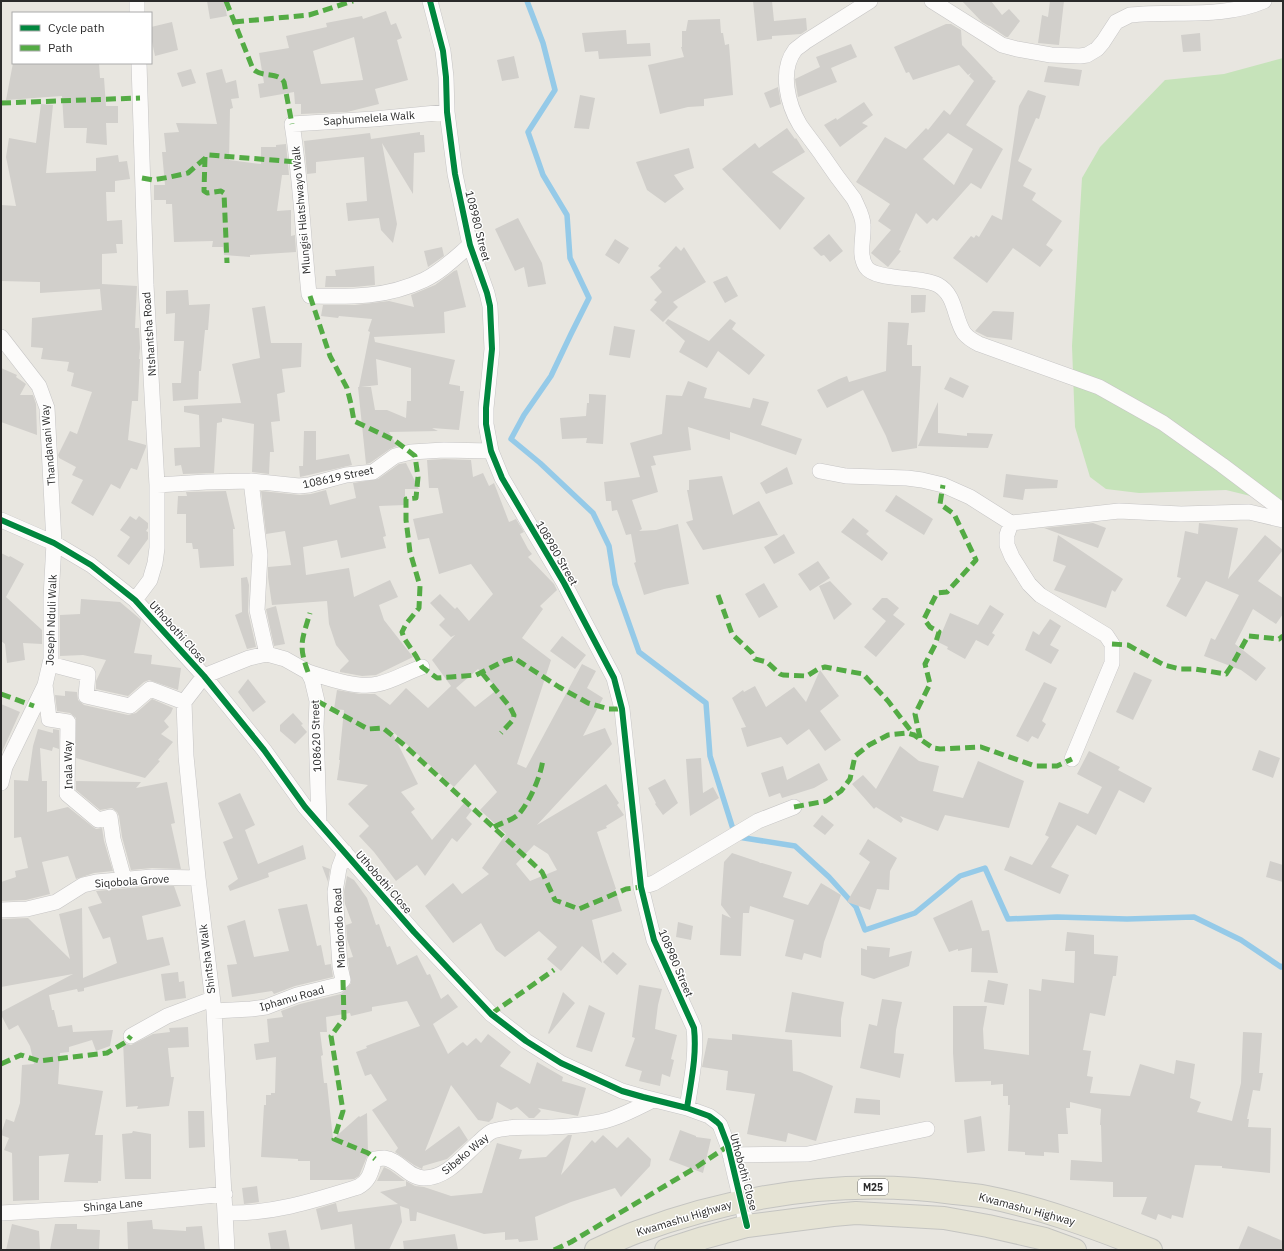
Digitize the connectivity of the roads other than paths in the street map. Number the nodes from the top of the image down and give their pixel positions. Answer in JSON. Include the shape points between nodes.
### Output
{"nodes":[{"id":1,"x":136,"y":1,"type":"edge"},
{"id":2,"x":430,"y":1,"type":"edge"},
{"id":3,"x":870,"y":1,"type":"edge"},
{"id":4,"x":932,"y":1,"type":"edge"},
{"id":5,"x":1264,"y":1,"type":"edge"},
{"id":6,"x":137,"y":12,"type":"edge"},
{"id":7,"x":139,"y":64,"type":"edge"},
{"id":8,"x":447,"y":112,"type":"junction"},
{"id":9,"x":292,"y":124,"type":"joint"},
{"id":10,"x":470,"y":245,"type":"junction"},
{"id":11,"x":1,"y":337,"type":"edge"},
{"id":12,"x":491,"y":451,"type":"junction"},
{"id":13,"x":820,"y":471,"type":"dead end"},
{"id":14,"x":251,"y":481,"type":"junction"},
{"id":15,"x":157,"y":485,"type":"junction"},
{"id":16,"x":1283,"y":511,"type":"edge"},
{"id":17,"x":1,"y":520,"type":"edge"},
{"id":18,"x":1283,"y":520,"type":"edge"},
{"id":19,"x":1012,"y":523,"type":"junction"},
{"id":20,"x":54,"y":543,"type":"junction"},
{"id":21,"x":135,"y":600,"type":"junction"},
{"id":22,"x":267,"y":654,"type":"junction"},
{"id":23,"x":50,"y":664,"type":"junction"},
{"id":24,"x":422,"y":667,"type":"dead end"},
{"id":25,"x":308,"y":672,"type":"junction"},
{"id":26,"x":204,"y":676,"type":"junction"},
{"id":27,"x":45,"y":685,"type":"junction"},
{"id":28,"x":184,"y":702,"type":"junction"},
{"id":29,"x":1072,"y":759,"type":"dead end"},
{"id":30,"x":1,"y":783,"type":"edge"},
{"id":31,"x":794,"y":807,"type":"dead end"},
{"id":32,"x":319,"y":823,"type":"junction"},
{"id":33,"x":345,"y":852,"type":"junction"},
{"id":34,"x":198,"y":878,"type":"junction"},
{"id":35,"x":124,"y":879,"type":"junction"},
{"id":36,"x":641,"y":888,"type":"junction"},
{"id":37,"x":1,"y":910,"type":"edge"},
{"id":38,"x":343,"y":980,"type":"joint"},
{"id":39,"x":213,"y":1005,"type":"junction"},
{"id":40,"x":131,"y":1036,"type":"dead end"},
{"id":41,"x":653,"y":1100,"type":"junction"},
{"id":42,"x":687,"y":1108,"type":"junction"},
{"id":43,"x":927,"y":1129,"type":"dead end"},
{"id":44,"x":730,"y":1155,"type":"junction"},
{"id":45,"x":225,"y":1194,"type":"junction"},
{"id":46,"x":741,"y":1200,"type":"junction"},
{"id":47,"x":1,"y":1213,"type":"edge"},
{"id":48,"x":226,"y":1214,"type":"junction"},
{"id":49,"x":747,"y":1226,"type":"junction"},
{"id":50,"x":1126,"y":1245,"type":"edge"},
{"id":51,"x":227,"y":1250,"type":"edge"},
{"id":52,"x":596,"y":1250,"type":"edge"},
{"id":53,"x":666,"y":1250,"type":"edge"},
{"id":54,"x":1075,"y":1250,"type":"edge"},
{"id":55,"x":1150,"y":1250,"type":"edge"}],
"edges":[{"from":1,"to":6,"type":"street"},
{"from":2,"to":8,"type":"street","name":"108980 Street","via":[[443,51]]},
{"from":3,"to":16,"type":"street","via":[[795,50],[788,64],[786,80],[793,110],[800,125],[854,200],[860,213],[864,234],[862,259],[866,268],[880,275],[930,281],[940,286],[946,291],[964,332],[971,339],[1099,387],[1162,423]]},
{"from":4,"to":5,"type":"street","via":[[1002,45],[1050,55],[1080,56],[1097,49],[1116,22],[1130,15],[1225,11]]},
{"from":7,"to":15,"type":"street","name":"Ntshantsha Road","via":[[146,285]]},
{"from":8,"to":9,"type":"street","name":"Saphumelela Walk"},
{"from":8,"to":10,"type":"street","name":"108980 Street","via":[[455,174]]},
{"from":9,"to":10,"type":"street","name":"Mlungisi Hlatshwayo Walk","via":[[310,296],[340,297],[393,292],[425,280]]},
{"from":10,"to":12,"type":"street","name":"108980 Street","via":[[490,306],[492,349],[486,424]]},
{"from":11,"to":20,"type":"street","name":"Thandanani Way","via":[[39,386],[47,408]]},
{"from":12,"to":14,"type":"street","name":"108619 Street","via":[[411,452],[395,456],[373,472],[346,475],[309,485],[291,486]]},
{"from":12,"to":36,"type":"street","name":"108980 Street","via":[[502,478],[564,583],[614,678],[622,709]]},
{"from":13,"to":19,"type":"street","via":[[846,476],[907,478],[943,485],[970,497]]},
{"from":14,"to":15,"type":"street","name":"108619 Street"},
{"from":14,"to":22,"type":"street","via":[[260,555],[257,610]]},
{"from":15,"to":21,"type":"street","name":"Ntshantsha Road","via":[[155,563],[150,580]]},
{"from":17,"to":20,"type":"street","name":"Uthobothi Close"},
{"from":18,"to":19,"type":"street","via":[[1249,512],[1181,514],[1119,511]]},
{"from":19,"to":29,"type":"street","via":[[1007,535],[1007,545],[1029,584],[1040,595],[1106,635],[1112,644],[1112,663]]},
{"from":20,"to":21,"type":"street","name":"Uthobothi Close","via":[[91,565]]},
{"from":20,"to":23,"type":"street","name":"Joseph Nduli Walk"},
{"from":21,"to":26,"type":"street","name":"Uthobothi Close"},
{"from":22,"to":25,"type":"street"},
{"from":22,"to":26,"type":"street"},
{"from":23,"to":27,"type":"street","name":"Joseph Nduli Walk"},
{"from":23,"to":28,"type":"street","via":[[88,674],[86,696],[130,706],[150,689]]},
{"from":24,"to":25,"type":"street","via":[[390,681],[364,686]]},
{"from":25,"to":32,"type":"street","name":"108620 Street","via":[[317,701]]},
{"from":26,"to":28,"type":"street"},
{"from":26,"to":32,"type":"street","name":"Uthobothi Close"},
{"from":27,"to":30,"type":"street","name":"Joseph Nduli Walk","via":[[5,767]]},
{"from":27,"to":35,"type":"street","name":"Inala Way","via":[[49,719],[68,722],[67,794],[98,820],[110,817]]},
{"from":28,"to":34,"type":"street","name":"Shintsha Walk","via":[[186,756]]},
{"from":31,"to":36,"type":"street","via":[[758,821]]},
{"from":32,"to":33,"type":"street","name":"Uthobothi Close"},
{"from":33,"to":38,"type":"street","name":"Mandondo Road","via":[[335,892]]},
{"from":33,"to":41,"type":"street","name":"Uthobothi Close","via":[[414,932],[491,1014],[526,1041],[561,1063],[622,1091]]},
{"from":34,"to":35,"type":"street","name":"Siqobola Grove"},
{"from":34,"to":39,"type":"street","name":"Shintsha Walk"},
{"from":35,"to":37,"type":"street","name":"Siqobola Grove","via":[[83,885],[56,902]]},
{"from":36,"to":42,"type":"street","name":"108980 Street","via":[[654,940],[694,1028],[695,1061]]},
{"from":38,"to":39,"type":"street","name":"Iphamu Road","via":[[338,985],[297,995],[266,1007],[252,1009]]},
{"from":39,"to":40,"type":"street","name":"Iphamu Road","via":[[167,1016]]},
{"from":39,"to":45,"type":"street","name":"Shintsha Walk"},
{"from":41,"to":42,"type":"street","name":"Uthobothi Close"},
{"from":41,"to":48,"type":"street","name":"Sibeko Way","via":[[611,1119],[598,1122],[492,1131],[450,1169],[438,1176],[413,1176],[392,1161],[384,1158],[375,1159],[369,1178],[358,1187],[296,1206],[258,1213]]},
{"from":42,"to":44,"type":"street","name":"Uthobothi Close","via":[[709,1116],[720,1125]]},
{"from":43,"to":44,"type":"street","via":[[808,1154]]},
{"from":44,"to":46,"type":"street","name":"Uthobothi Close"},
{"from":45,"to":47,"type":"street","name":"Shinga Lane","via":[[90,1208]]},
{"from":45,"to":48,"type":"street","name":"Shintsha Walk"},
{"from":46,"to":49,"type":"street","name":"Uthobothi Close"},
{"from":46,"to":50,"type":"main road","name":"Kwamashu Highway","number":"M25","via":[[800,1190],[862,1186],[923,1188],[987,1197],[1027,1207],[1081,1223]]},
{"from":46,"to":52,"type":"main road","name":"Kwamashu Highway","number":"M25","via":[[636,1232]]},
{"from":48,"to":51,"type":"street","name":"Shintsha Walk"},
{"from":49,"to":53,"type":"main road"},
{"from":49,"to":54,"type":"main road","via":[[856,1213],[944,1218],[1045,1238]]},
{"from":50,"to":55,"type":"main road","name":"Kwamashu Highway","number":"M25"}]}
